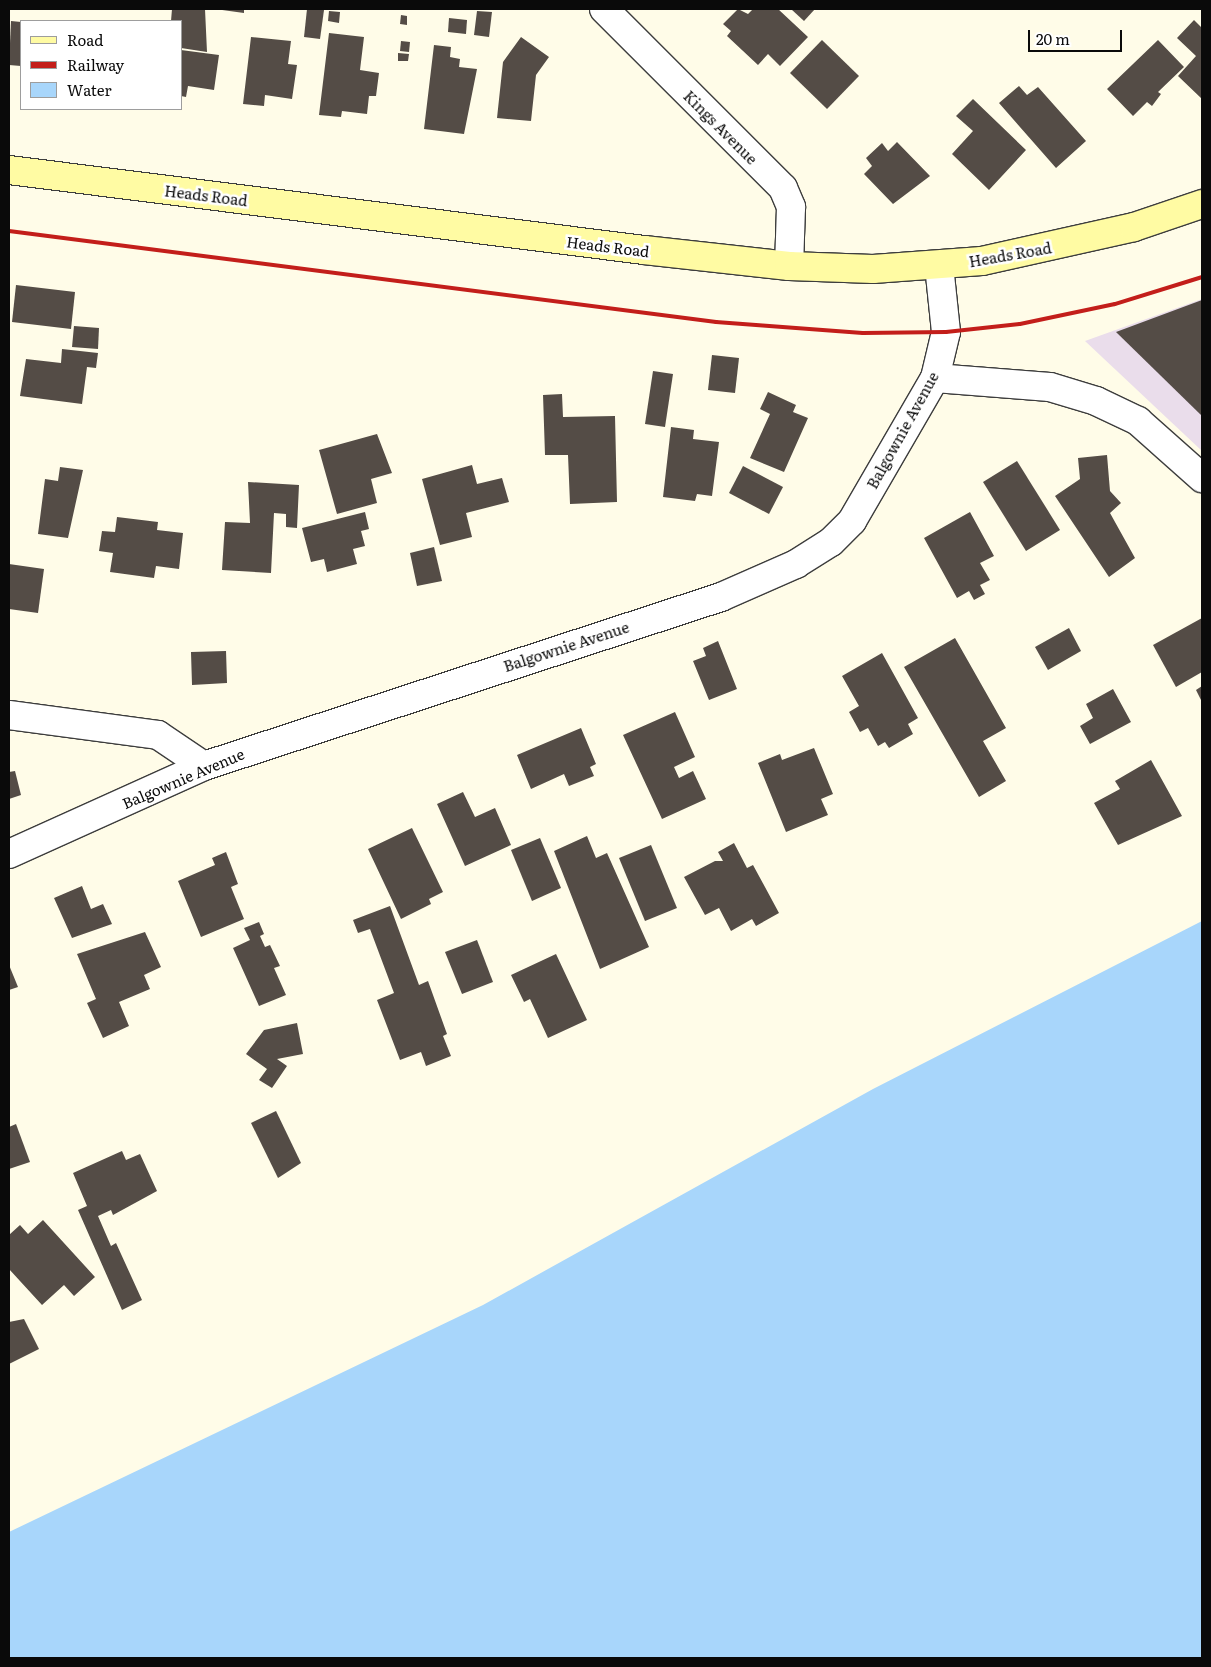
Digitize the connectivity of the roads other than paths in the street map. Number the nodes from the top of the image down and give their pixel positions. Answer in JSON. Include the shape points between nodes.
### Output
{"nodes":[{"id":1,"x":604,"y":9,"type":"edge"},
{"id":2,"x":9,"y":170,"type":"edge"},
{"id":3,"x":1202,"y":204,"type":"edge"},
{"id":4,"x":789,"y":266,"type":"junction"},
{"id":5,"x":939,"y":266,"type":"junction"},
{"id":6,"x":935,"y":378,"type":"junction"},
{"id":7,"x":1202,"y":478,"type":"edge"},
{"id":8,"x":9,"y":715,"type":"edge"},
{"id":9,"x":204,"y":766,"type":"junction"},
{"id":10,"x":9,"y":854,"type":"edge"}],
"edges":[{"from":1,"to":4,"type":"street","name":"Kings Avenue","via":[[783,188],[791,207]]},
{"from":2,"to":4,"type":"main road","name":"Heads Road"},
{"from":3,"to":5,"type":"main road","name":"Heads Road","via":[[1064,245]]},
{"from":4,"to":5,"type":"main road","name":"Heads Road"},
{"from":5,"to":6,"type":"street","name":"Balgownie Avenue","via":[[946,332]]},
{"from":6,"to":7,"type":"street","via":[[1050,387],[1096,401],[1138,421]]},
{"from":6,"to":9,"type":"street","name":"Balgownie Avenue","via":[[852,521],[831,542],[764,582]]},
{"from":8,"to":9,"type":"street","via":[[158,736]]},
{"from":9,"to":10,"type":"street","name":"Balgownie Avenue"}]}
